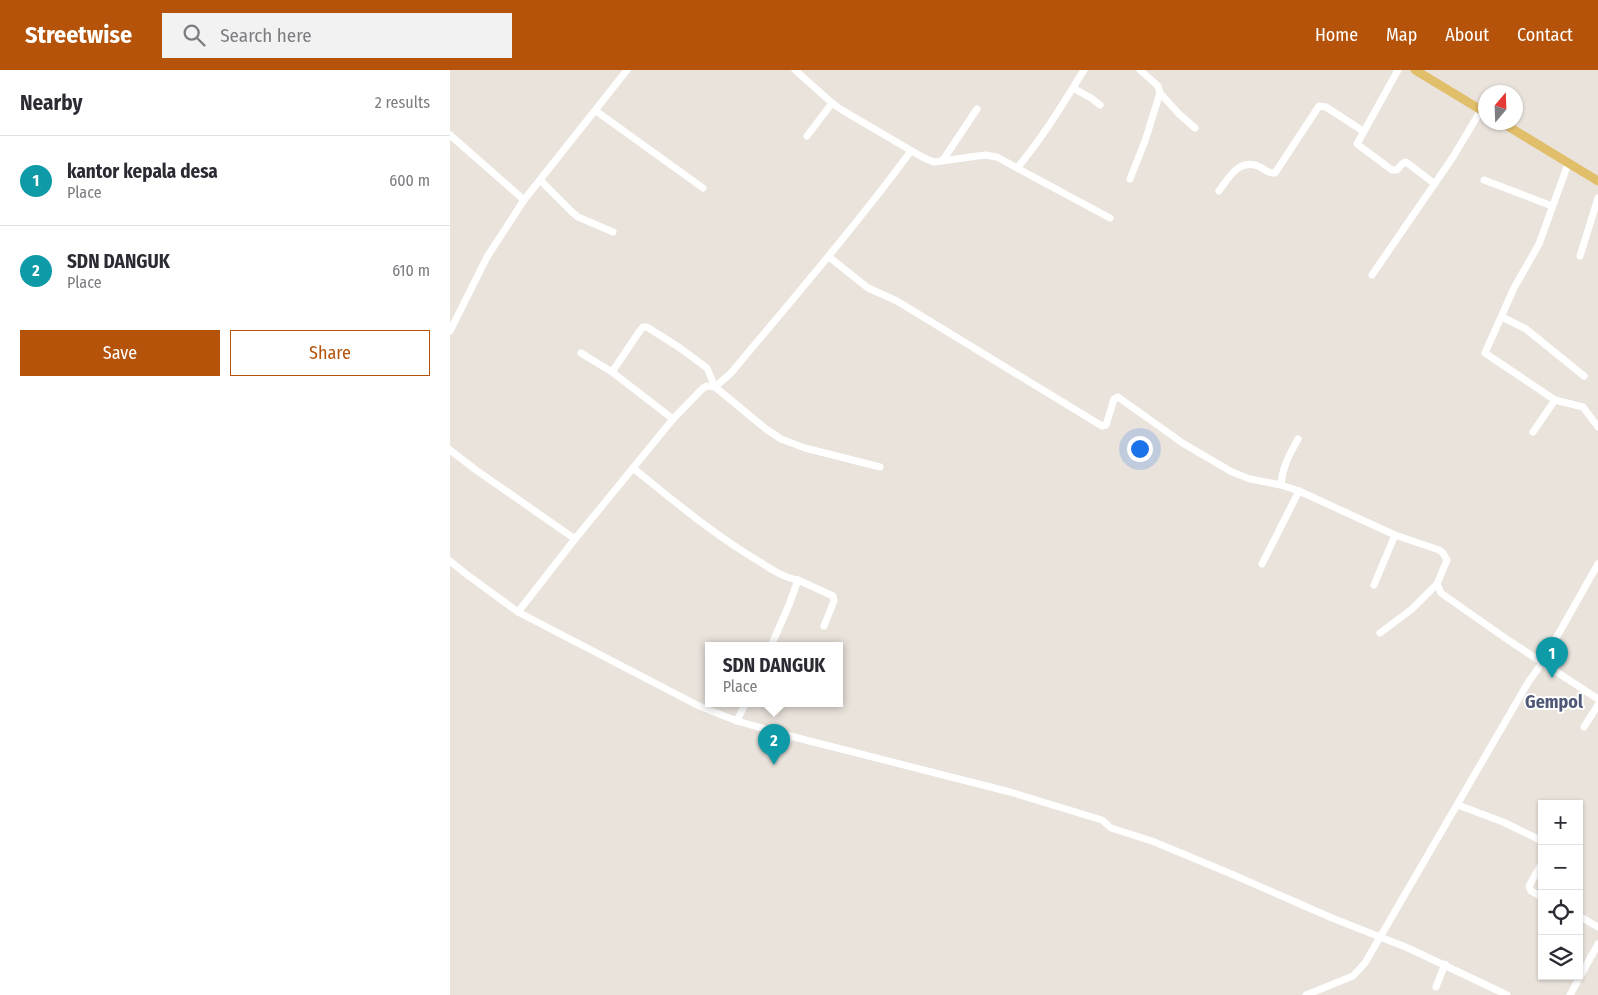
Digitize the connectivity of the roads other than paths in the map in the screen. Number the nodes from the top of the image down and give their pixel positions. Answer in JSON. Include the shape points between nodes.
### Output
{"nodes":[{"id":1,"x":627,"y":70,"type":"edge"},
{"id":2,"x":794,"y":70,"type":"edge"},
{"id":3,"x":1084,"y":70,"type":"edge"},
{"id":4,"x":1140,"y":70,"type":"edge"},
{"id":5,"x":1398,"y":70,"type":"edge"},
{"id":6,"x":1415,"y":70,"type":"edge"},
{"id":7,"x":1073,"y":88,"type":"junction"},
{"id":8,"x":1160,"y":93,"type":"junction"},
{"id":9,"x":832,"y":103,"type":"junction"},
{"id":10,"x":1100,"y":105,"type":"dead end"},
{"id":11,"x":1478,"y":108,"type":"edge"},
{"id":12,"x":977,"y":109,"type":"dead end"},
{"id":13,"x":596,"y":111,"type":"junction"},
{"id":14,"x":1478,"y":119,"type":"edge"},
{"id":15,"x":1196,"y":128,"type":"dead end"},
{"id":16,"x":1514,"y":130,"type":"edge"},
{"id":17,"x":1363,"y":131,"type":"junction"},
{"id":18,"x":450,"y":135,"type":"edge"},
{"id":19,"x":807,"y":136,"type":"dead end"},
{"id":20,"x":911,"y":151,"type":"junction"},
{"id":21,"x":943,"y":160,"type":"junction"},
{"id":22,"x":1568,"y":164,"type":"junction"},
{"id":23,"x":1017,"y":168,"type":"junction"},
{"id":24,"x":1130,"y":179,"type":"dead end"},
{"id":25,"x":1484,"y":180,"type":"dead end"},
{"id":26,"x":541,"y":181,"type":"junction"},
{"id":27,"x":1598,"y":181,"type":"edge"},
{"id":28,"x":1435,"y":184,"type":"junction"},
{"id":29,"x":703,"y":188,"type":"dead end"},
{"id":30,"x":1219,"y":191,"type":"dead end"},
{"id":31,"x":1598,"y":198,"type":"edge"},
{"id":32,"x":524,"y":200,"type":"junction"},
{"id":33,"x":1552,"y":206,"type":"junction"},
{"id":34,"x":1110,"y":218,"type":"dead end"},
{"id":35,"x":613,"y":232,"type":"dead end"},
{"id":36,"x":1580,"y":256,"type":"dead end"},
{"id":37,"x":829,"y":257,"type":"junction"},
{"id":38,"x":1372,"y":275,"type":"dead end"},
{"id":39,"x":1502,"y":317,"type":"junction"},
{"id":40,"x":450,"y":331,"type":"edge"},
{"id":41,"x":580,"y":353,"type":"dead end"},
{"id":42,"x":612,"y":372,"type":"junction"},
{"id":43,"x":1584,"y":376,"type":"dead end"},
{"id":44,"x":715,"y":387,"type":"junction"},
{"id":45,"x":1555,"y":400,"type":"junction"},
{"id":46,"x":673,"y":419,"type":"junction"},
{"id":47,"x":1598,"y":428,"type":"edge"},
{"id":48,"x":1533,"y":432,"type":"dead end"},
{"id":49,"x":1298,"y":440,"type":"dead end"},
{"id":50,"x":450,"y":450,"type":"edge"},
{"id":51,"x":880,"y":467,"type":"dead end"},
{"id":52,"x":633,"y":468,"type":"junction"},
{"id":53,"x":1281,"y":484,"type":"junction"},
{"id":54,"x":1299,"y":491,"type":"junction"},
{"id":55,"x":1395,"y":535,"type":"junction"},
{"id":56,"x":575,"y":539,"type":"junction"},
{"id":57,"x":450,"y":561,"type":"edge"},
{"id":58,"x":1262,"y":564,"type":"dead end"},
{"id":59,"x":1598,"y":564,"type":"edge"},
{"id":60,"x":1595,"y":578,"type":"edge"},
{"id":61,"x":798,"y":580,"type":"junction"},
{"id":62,"x":1437,"y":584,"type":"junction"},
{"id":63,"x":1374,"y":585,"type":"dead end"},
{"id":64,"x":518,"y":612,"type":"junction"},
{"id":65,"x":824,"y":626,"type":"dead end"},
{"id":66,"x":1380,"y":633,"type":"dead end"},
{"id":67,"x":773,"y":642,"type":"edge"},
{"id":68,"x":1542,"y":663,"type":"junction"},
{"id":69,"x":1598,"y":699,"type":"edge"},
{"id":70,"x":1598,"y":705,"type":"edge"},
{"id":71,"x":744,"y":707,"type":"edge"},
{"id":72,"x":738,"y":721,"type":"junction"},
{"id":73,"x":1584,"y":727,"type":"dead end"},
{"id":74,"x":790,"y":736,"type":"junction"},
{"id":75,"x":786,"y":744,"type":"dead end"},
{"id":76,"x":1458,"y":805,"type":"junction"},
{"id":77,"x":1538,"y":839,"type":"edge"},
{"id":78,"x":1538,"y":870,"type":"edge"},
{"id":79,"x":1538,"y":895,"type":"edge"},
{"id":80,"x":1583,"y":918,"type":"edge"},
{"id":81,"x":1598,"y":927,"type":"edge"},
{"id":82,"x":1381,"y":938,"type":"junction"},
{"id":83,"x":1598,"y":944,"type":"edge"},
{"id":84,"x":1444,"y":964,"type":"junction"},
{"id":85,"x":1436,"y":987,"type":"dead end"},
{"id":86,"x":1306,"y":995,"type":"edge"},
{"id":87,"x":1507,"y":995,"type":"edge"},
{"id":88,"x":1570,"y":995,"type":"edge"}],
"edges":[{"from":1,"to":13,"type":"street"},
{"from":2,"to":9,"type":"street"},
{"from":3,"to":7,"type":"street"},
{"from":4,"to":8,"type":"street","via":[[1158,86]]},
{"from":5,"to":17,"type":"street"},
{"from":6,"to":11,"type":"main road"},
{"from":7,"to":10,"type":"street"},
{"from":7,"to":23,"type":"street","via":[[1047,131]]},
{"from":8,"to":15,"type":"street"},
{"from":8,"to":24,"type":"street"},
{"from":9,"to":19,"type":"street"},
{"from":9,"to":20,"type":"street"},
{"from":12,"to":21,"type":"street"},
{"from":13,"to":26,"type":"street"},
{"from":13,"to":29,"type":"street"},
{"from":14,"to":28,"type":"street"},
{"from":16,"to":22,"type":"main road"},
{"from":17,"to":28,"type":"street","via":[[1357,142],[1359,147],[1392,170],[1406,162]]},
{"from":17,"to":30,"type":"street","via":[[1326,106],[1319,106],[1275,173],[1256,166],[1240,166]]},
{"from":18,"to":32,"type":"street"},
{"from":20,"to":21,"type":"street","via":[[934,162]]},
{"from":20,"to":37,"type":"street"},
{"from":21,"to":23,"type":"street","via":[[985,155],[997,157]]},
{"from":22,"to":27,"type":"main road"},
{"from":22,"to":33,"type":"street"},
{"from":23,"to":34,"type":"street"},
{"from":25,"to":33,"type":"street"},
{"from":26,"to":32,"type":"street"},
{"from":26,"to":35,"type":"street","via":[[578,217]]},
{"from":28,"to":38,"type":"street"},
{"from":31,"to":36,"type":"street"},
{"from":32,"to":40,"type":"street","via":[[487,257]]},
{"from":33,"to":39,"type":"street","via":[[1539,244]]},
{"from":37,"to":44,"type":"street"},
{"from":37,"to":53,"type":"street","via":[[868,288],[897,301],[1102,426],[1106,425],[1114,399],[1118,397],[1184,444],[1232,472],[1250,479]]},
{"from":39,"to":43,"type":"street","via":[[1526,329]]},
{"from":39,"to":45,"type":"street","via":[[1485,353]]},
{"from":41,"to":42,"type":"street"},
{"from":42,"to":44,"type":"street","via":[[645,326],[707,368]]},
{"from":42,"to":46,"type":"street"},
{"from":44,"to":46,"type":"street","via":[[703,388]]},
{"from":44,"to":51,"type":"street","via":[[781,439]]},
{"from":45,"to":47,"type":"street","via":[[1584,407]]},
{"from":45,"to":48,"type":"street"},
{"from":46,"to":52,"type":"street"},
{"from":49,"to":53,"type":"street","via":[[1286,460]]},
{"from":50,"to":56,"type":"street"},
{"from":52,"to":56,"type":"street"},
{"from":52,"to":61,"type":"street","via":[[725,540],[774,571]]},
{"from":53,"to":54,"type":"street"},
{"from":54,"to":55,"type":"street"},
{"from":54,"to":58,"type":"street"},
{"from":55,"to":62,"type":"street","via":[[1444,553],[1447,560]]},
{"from":55,"to":63,"type":"street"},
{"from":56,"to":64,"type":"street"},
{"from":57,"to":64,"type":"street"},
{"from":59,"to":60,"type":"street"},
{"from":60,"to":68,"type":"street"},
{"from":61,"to":65,"type":"street","via":[[833,596]]},
{"from":61,"to":67,"type":"street"},
{"from":62,"to":66,"type":"street","via":[[1412,609]]},
{"from":62,"to":68,"type":"street","via":[[1441,593]]},
{"from":64,"to":72,"type":"street","via":[[699,706]]},
{"from":68,"to":69,"type":"street"},
{"from":68,"to":76,"type":"street"},
{"from":70,"to":73,"type":"street"},
{"from":71,"to":72,"type":"street"},
{"from":72,"to":74,"type":"street"},
{"from":74,"to":75,"type":"street"},
{"from":74,"to":82,"type":"street","via":[[1010,792],[1102,820],[1111,828],[1229,872]]},
{"from":76,"to":77,"type":"street"},
{"from":76,"to":82,"type":"street"},
{"from":78,"to":79,"type":"street","via":[[1529,886]]},
{"from":80,"to":81,"type":"street"},
{"from":82,"to":84,"type":"street"},
{"from":82,"to":86,"type":"street","via":[[1365,964],[1353,976]]},
{"from":83,"to":88,"type":"street"},
{"from":84,"to":85,"type":"street"},
{"from":84,"to":87,"type":"street"}]}
